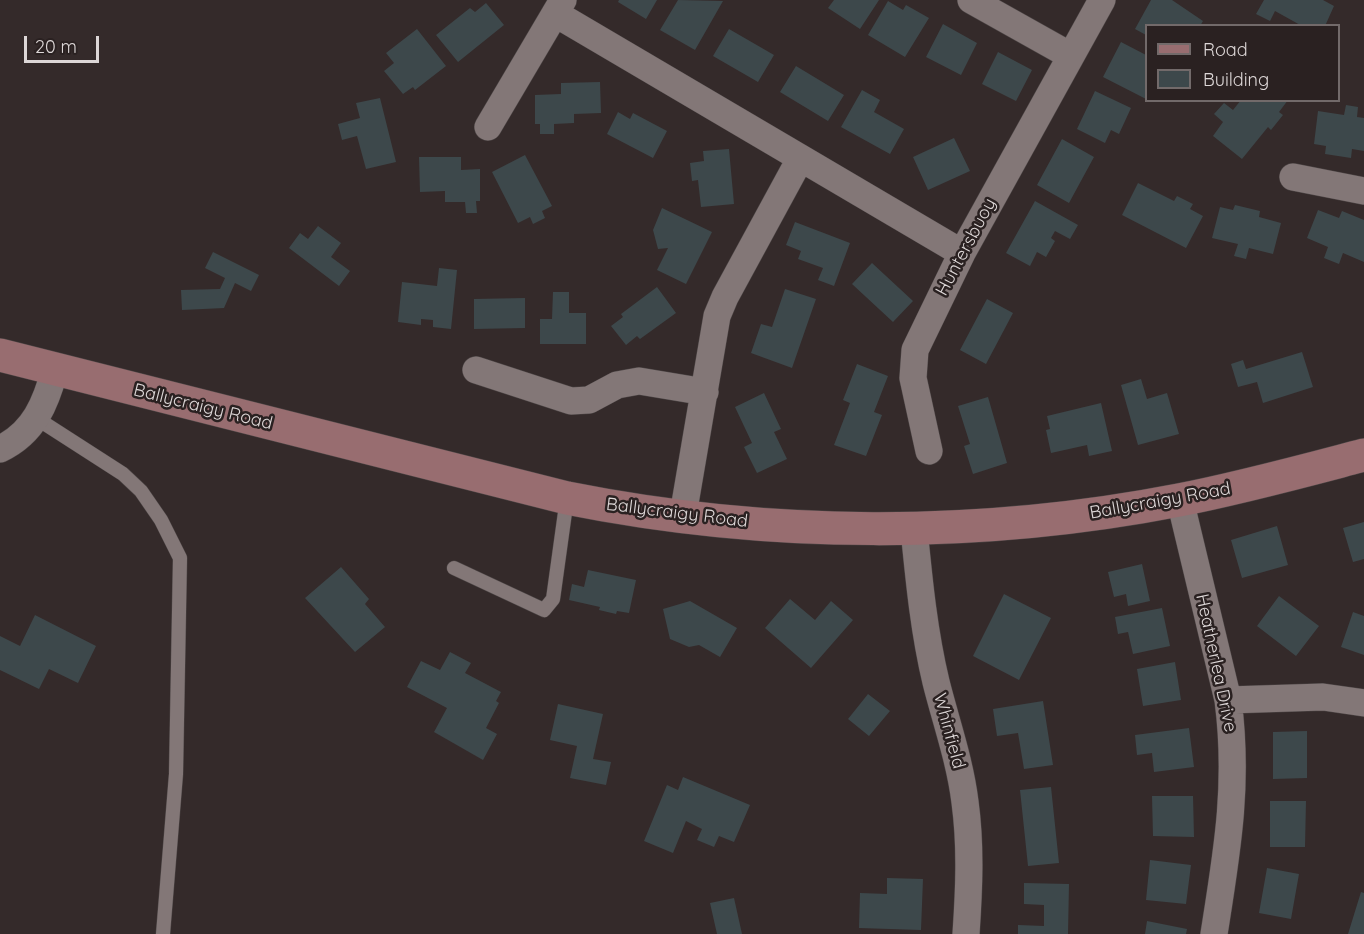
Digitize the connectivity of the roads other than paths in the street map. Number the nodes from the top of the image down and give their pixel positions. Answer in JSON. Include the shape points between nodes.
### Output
{"nodes":[{"id":1,"x":971,"y":0,"type":"edge"},
{"id":2,"x":1101,"y":0,"type":"edge"},
{"id":3,"x":560,"y":7,"type":"edge"},
{"id":4,"x":1071,"y":56,"type":"junction"},
{"id":5,"x":488,"y":127,"type":"dead end"},
{"id":6,"x":800,"y":159,"type":"junction"},
{"id":7,"x":1293,"y":177,"type":"dead end"},
{"id":8,"x":1364,"y":191,"type":"edge"},
{"id":9,"x":962,"y":253,"type":"junction"},
{"id":10,"x":0,"y":355,"type":"edge"},
{"id":11,"x":55,"y":369,"type":"junction"},
{"id":12,"x":476,"y":370,"type":"dead end"},
{"id":13,"x":705,"y":392,"type":"junction"},
{"id":14,"x":36,"y":418,"type":"junction"},
{"id":15,"x":0,"y":449,"type":"edge"},
{"id":16,"x":929,"y":451,"type":"dead end"},
{"id":17,"x":1364,"y":455,"type":"edge"},
{"id":18,"x":567,"y":498,"type":"junction"},
{"id":19,"x":1180,"y":500,"type":"junction"},
{"id":20,"x":683,"y":515,"type":"junction"},
{"id":21,"x":914,"y":529,"type":"junction"},
{"id":22,"x":454,"y":568,"type":"dead end"},
{"id":23,"x":1228,"y":700,"type":"junction"},
{"id":24,"x":1364,"y":703,"type":"edge"},
{"id":25,"x":163,"y":934,"type":"edge"},
{"id":26,"x":966,"y":934,"type":"edge"},
{"id":27,"x":1214,"y":934,"type":"edge"}],
"edges":[{"from":1,"to":4,"type":"street"},
{"from":2,"to":4,"type":"street","name":"Huntersbuoy"},
{"from":3,"to":5,"type":"street"},
{"from":3,"to":6,"type":"street"},
{"from":4,"to":9,"type":"street","name":"Huntersbuoy"},
{"from":6,"to":9,"type":"street"},
{"from":6,"to":13,"type":"street","via":[[720,306]]},
{"from":7,"to":8,"type":"street"},
{"from":9,"to":16,"type":"street","name":"Huntersbuoy","via":[[919,338],[912,362]]},
{"from":10,"to":11,"type":"street","name":"Ballycraigy Road"},
{"from":11,"to":14,"type":"street","via":[[47,398]]},
{"from":11,"to":18,"type":"street","name":"Ballycraigy Road"},
{"from":12,"to":13,"type":"street","via":[[571,401],[589,400],[617,385],[639,381]]},
{"from":13,"to":20,"type":"street"},
{"from":14,"to":15,"type":"street","via":[[21,436]]},
{"from":14,"to":25,"type":"lane","via":[[123,474],[141,491],[180,558],[176,774]]},
{"from":17,"to":19,"type":"street","name":"Ballycraigy Road"},
{"from":18,"to":20,"type":"street","name":"Ballycraigy Road","via":[[625,510]]},
{"from":18,"to":22,"type":"lane","via":[[554,599],[544,610]]},
{"from":19,"to":21,"type":"street","name":"Ballycraigy Road","via":[[1052,518]]},
{"from":19,"to":23,"type":"street","name":"Heatherlea Drive"},
{"from":20,"to":21,"type":"street","name":"Ballycraigy Road","via":[[798,527]]},
{"from":21,"to":26,"type":"street","name":"Whinfield","via":[[923,612],[965,801],[969,846]]},
{"from":23,"to":24,"type":"street","via":[[1323,698]]},
{"from":23,"to":27,"type":"street","name":"Heatherlea Drive","via":[[1233,797]]}]}
